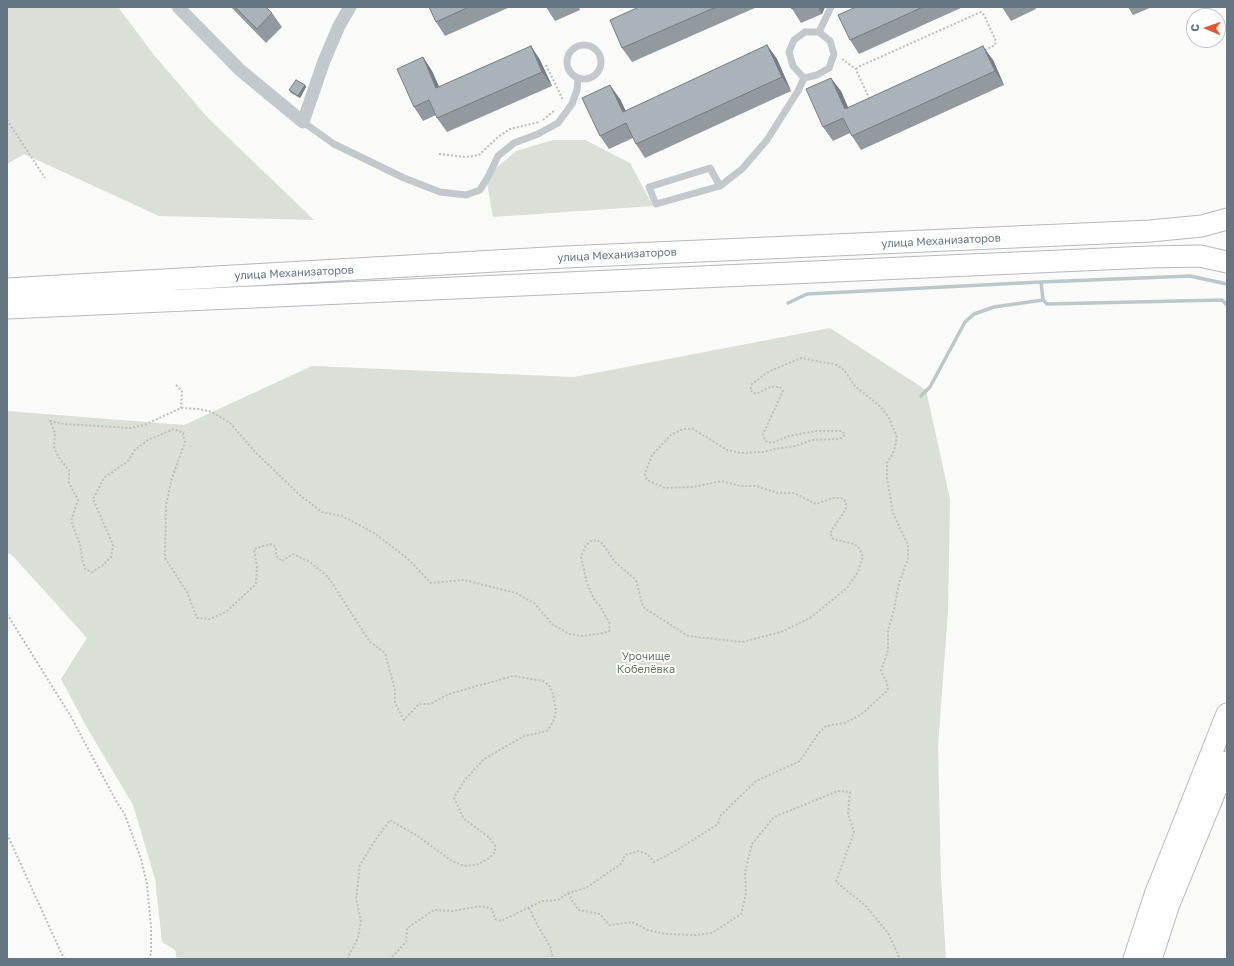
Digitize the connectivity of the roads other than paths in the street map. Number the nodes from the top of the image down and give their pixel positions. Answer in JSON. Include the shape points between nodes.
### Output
{"nodes":[{"id":1,"x":178,"y":7,"type":"edge"},
{"id":2,"x":350,"y":7,"type":"edge"},
{"id":3,"x":831,"y":7,"type":"edge"},
{"id":4,"x":819,"y":32,"type":"junction"},
{"id":5,"x":804,"y":78,"type":"junction"},
{"id":6,"x":578,"y":79,"type":"junction"},
{"id":7,"x":303,"y":122,"type":"junction"},
{"id":8,"x":720,"y":186,"type":"junction"},
{"id":9,"x":1227,"y":219,"type":"edge"},
{"id":10,"x":1227,"y":262,"type":"edge"},
{"id":11,"x":7,"y":289,"type":"edge"},
{"id":12,"x":7,"y":308,"type":"edge"},
{"id":13,"x":1227,"y":714,"type":"edge"},
{"id":14,"x":1227,"y":762,"type":"edge"},
{"id":15,"x":1134,"y":959,"type":"edge"},
{"id":16,"x":1151,"y":959,"type":"edge"}],
"edges":[{"from":1,"to":7,"type":"street","via":[[240,70]]},
{"from":2,"to":7,"type":"street","via":[[324,61]]},
{"from":3,"to":4,"type":"lane"},
{"from":4,"to":5,"type":"lane","via":[[830,41],[834,54],[829,68],[817,75]]},
{"from":4,"to":5,"type":"lane","via":[[805,32],[794,40],[789,52],[793,66]]},
{"from":5,"to":8,"type":"lane","via":[[767,140],[742,169]]},
{"from":6,"to":6,"type":"lane","via":[[590,79],[599,71],[601,59],[595,49],[583,45],[572,49],[566,60],[568,71]]},
{"from":6,"to":7,"type":"lane","via":[[572,104],[558,123],[514,143],[498,156],[480,190],[466,195],[440,192],[404,178],[334,144]]},
{"from":8,"to":8,"type":"lane","via":[[656,204],[649,187],[710,168]]},
{"from":9,"to":11,"type":"main road","name":"улица Механизаторов","via":[[1202,226],[1150,231],[565,257]]},
{"from":10,"to":12,"type":"main road","name":"улица Механизаторов","via":[[1200,256],[1150,257]]},
{"from":13,"to":15,"type":"main road","via":[[1155,895]]},
{"from":14,"to":16,"type":"main road","via":[[1169,904]]}]}
